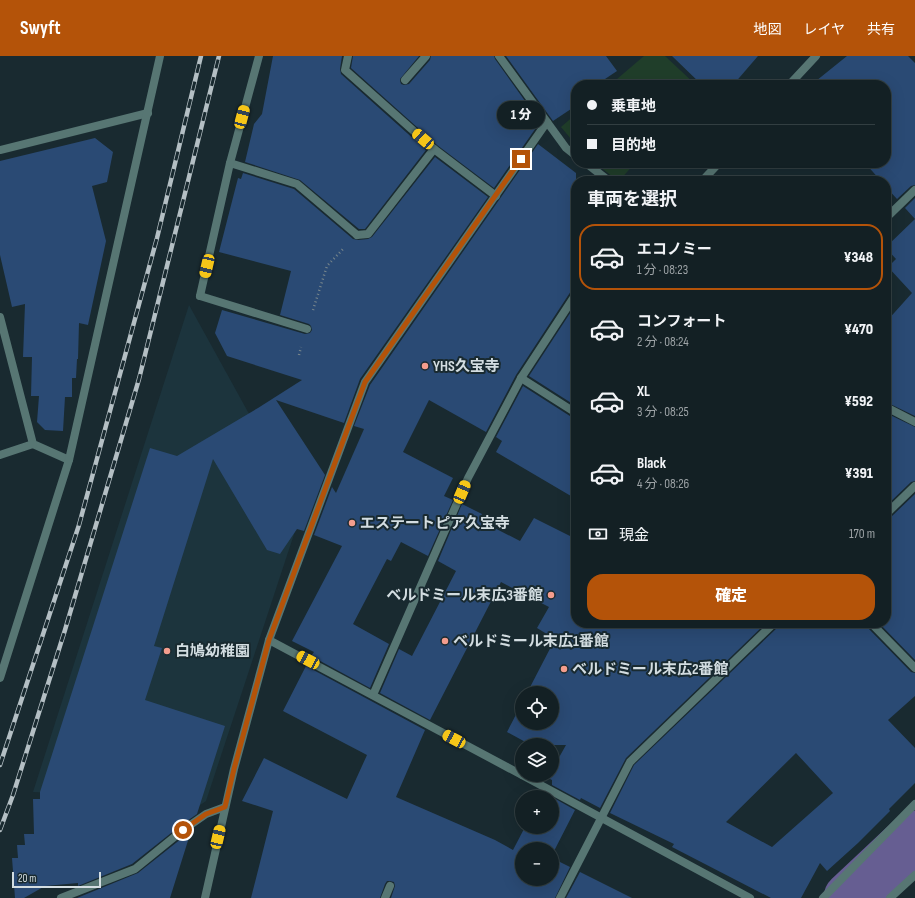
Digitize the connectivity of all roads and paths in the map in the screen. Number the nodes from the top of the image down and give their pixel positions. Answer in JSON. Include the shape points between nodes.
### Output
{"nodes":[{"id":1,"x":160,"y":56,"type":"edge"},
{"id":2,"x":259,"y":56,"type":"edge"},
{"id":3,"x":348,"y":56,"type":"edge"},
{"id":4,"x":426,"y":56,"type":"edge"},
{"id":5,"x":499,"y":56,"type":"edge"},
{"id":6,"x":816,"y":56,"type":"edge"},
{"id":7,"x":405,"y":80,"type":"dead end"},
{"id":8,"x":794,"y":80,"type":"edge"},
{"id":9,"x":148,"y":113,"type":"junction"},
{"id":10,"x":547,"y":122,"type":"junction"},
{"id":11,"x":434,"y":149,"type":"junction"},
{"id":12,"x":0,"y":150,"type":"edge"},
{"id":13,"x":571,"y":152,"type":"edge"},
{"id":14,"x":230,"y":163,"type":"junction"},
{"id":15,"x":592,"y":168,"type":"edge"},
{"id":16,"x":714,"y":168,"type":"edge"},
{"id":17,"x":603,"y":176,"type":"edge"},
{"id":18,"x":707,"y":176,"type":"edge"},
{"id":19,"x":914,"y":192,"type":"edge"},
{"id":20,"x":496,"y":196,"type":"junction"},
{"id":21,"x":891,"y":213,"type":"edge"},
{"id":22,"x":357,"y":234,"type":"junction"},
{"id":23,"x":571,"y":302,"type":"edge"},
{"id":24,"x":0,"y":317,"type":"edge"},
{"id":25,"x":307,"y":329,"type":"junction"},
{"id":26,"x":299,"y":355,"type":"dead end"},
{"id":27,"x":521,"y":378,"type":"junction"},
{"id":28,"x":571,"y":410,"type":"edge"},
{"id":29,"x":891,"y":410,"type":"edge"},
{"id":30,"x":915,"y":422,"type":"edge"},
{"id":31,"x":33,"y":444,"type":"junction"},
{"id":32,"x":0,"y":455,"type":"edge"},
{"id":33,"x":69,"y":460,"type":"junction"},
{"id":34,"x":915,"y":486,"type":"edge"},
{"id":35,"x":891,"y":509,"type":"edge"},
{"id":36,"x":769,"y":628,"type":"edge"},
{"id":37,"x":876,"y":628,"type":"edge"},
{"id":38,"x":269,"y":640,"type":"junction"},
{"id":39,"x":915,"y":668,"type":"edge"},
{"id":40,"x":0,"y":678,"type":"edge"},
{"id":41,"x":373,"y":695,"type":"junction"},
{"id":42,"x":515,"y":771,"type":"edge"},
{"id":43,"x":535,"y":782,"type":"edge"},
{"id":44,"x":915,"y":804,"type":"edge"},
{"id":45,"x":225,"y":807,"type":"junction"},
{"id":46,"x":602,"y":817,"type":"junction"},
{"id":47,"x":915,"y":875,"type":"edge"},
{"id":48,"x":390,"y":886,"type":"dead end"},
{"id":49,"x":62,"y":898,"type":"edge"},
{"id":50,"x":204,"y":898,"type":"edge"},
{"id":51,"x":385,"y":898,"type":"edge"},
{"id":52,"x":560,"y":898,"type":"edge"},
{"id":53,"x":750,"y":898,"type":"edge"},
{"id":54,"x":823,"y":898,"type":"edge"},
{"id":55,"x":890,"y":898,"type":"edge"}],
"edges":[{"from":1,"to":9,"type":"street"},
{"from":2,"to":14,"type":"street"},
{"from":3,"to":11,"type":"street","via":[[345,70]]},
{"from":4,"to":7,"type":"street"},
{"from":5,"to":10,"type":"street"},
{"from":6,"to":8,"type":"street"},
{"from":9,"to":12,"type":"street"},
{"from":9,"to":33,"type":"street"},
{"from":10,"to":13,"type":"street"},
{"from":10,"to":20,"type":"street"},
{"from":11,"to":20,"type":"street"},
{"from":11,"to":22,"type":"street","via":[[368,234]]},
{"from":14,"to":22,"type":"street","via":[[297,184]]},
{"from":14,"to":25,"type":"street","via":[[200,296]]},
{"from":15,"to":17,"type":"street"},
{"from":16,"to":18,"type":"street"},
{"from":19,"to":21,"type":"street"},
{"from":20,"to":38,"type":"street","via":[[365,382]]},
{"from":22,"to":25,"type":"path","via":[[327,266]]},
{"from":23,"to":27,"type":"street"},
{"from":24,"to":31,"type":"street"},
{"from":25,"to":26,"type":"path"},
{"from":27,"to":28,"type":"street"},
{"from":27,"to":41,"type":"street","via":[[468,478]]},
{"from":29,"to":30,"type":"street"},
{"from":31,"to":32,"type":"street"},
{"from":31,"to":33,"type":"street"},
{"from":33,"to":40,"type":"street"},
{"from":34,"to":35,"type":"street"},
{"from":36,"to":46,"type":"street","via":[[630,762]]},
{"from":37,"to":39,"type":"street"},
{"from":38,"to":41,"type":"street"},
{"from":38,"to":45,"type":"street"},
{"from":41,"to":42,"type":"street"},
{"from":43,"to":46,"type":"street"},
{"from":44,"to":54,"type":"street"},
{"from":45,"to":49,"type":"street","via":[[206,814],[135,869]]},
{"from":45,"to":50,"type":"street"},
{"from":46,"to":52,"type":"street"},
{"from":46,"to":53,"type":"street"},
{"from":47,"to":55,"type":"street"},
{"from":48,"to":51,"type":"street"}]}
